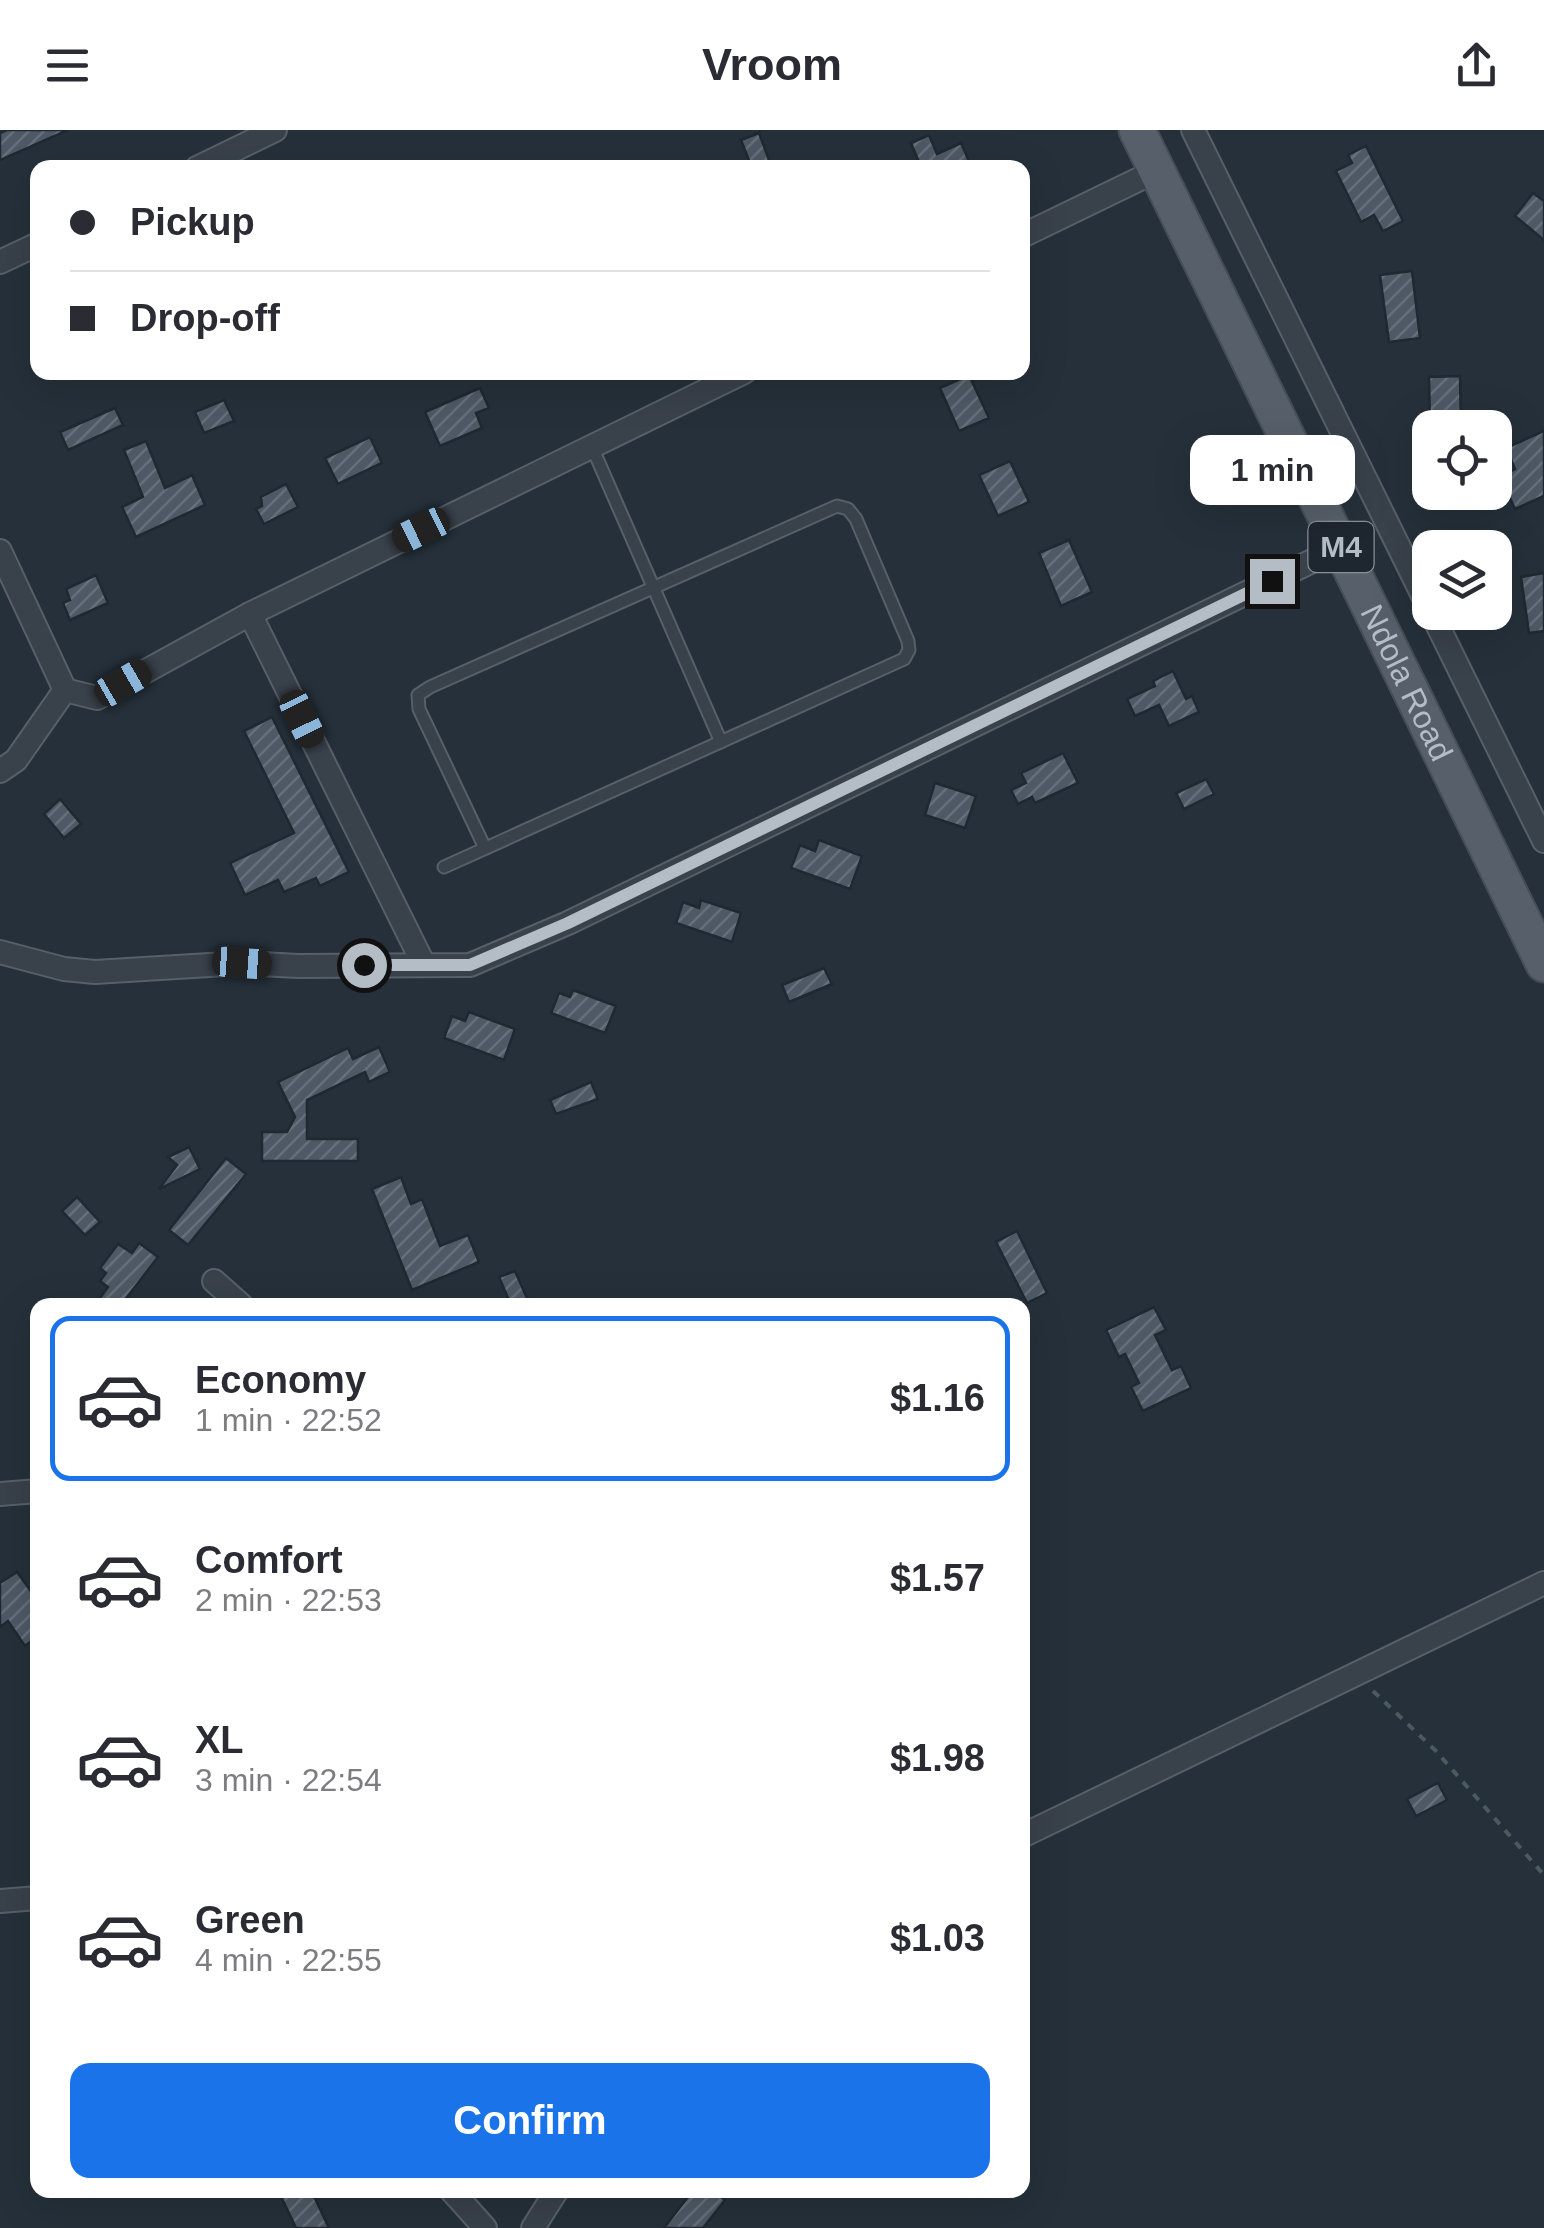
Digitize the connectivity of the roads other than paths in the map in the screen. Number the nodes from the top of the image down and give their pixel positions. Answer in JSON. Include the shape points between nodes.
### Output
{"nodes":[{"id":1,"x":275,"y":130,"type":"edge"},
{"id":2,"x":1138,"y":130,"type":"edge"},
{"id":3,"x":1193,"y":130,"type":"edge"},
{"id":4,"x":213,"y":160,"type":"edge"},
{"id":5,"x":1158,"y":170,"type":"junction"},
{"id":6,"x":1030,"y":232,"type":"edge"},
{"id":7,"x":30,"y":248,"type":"edge"},
{"id":8,"x":0,"y":262,"type":"edge"},
{"id":9,"x":728,"y":380,"type":"edge"},
{"id":10,"x":592,"y":447,"type":"junction"},
{"id":11,"x":1341,"y":547,"type":"junction"},
{"id":12,"x":0,"y":551,"type":"edge"},
{"id":13,"x":1412,"y":573,"type":"edge"},
{"id":14,"x":654,"y":589,"type":"junction"},
{"id":15,"x":250,"y":614,"type":"junction"},
{"id":16,"x":1440,"y":630,"type":"edge"},
{"id":17,"x":64,"y":690,"type":"junction"},
{"id":18,"x":721,"y":742,"type":"junction"},
{"id":19,"x":0,"y":771,"type":"edge"},
{"id":20,"x":1544,"y":840,"type":"edge"},
{"id":21,"x":485,"y":848,"type":"junction"},
{"id":22,"x":444,"y":867,"type":"dead end"},
{"id":23,"x":0,"y":952,"type":"edge"},
{"id":24,"x":1544,"y":964,"type":"edge"},
{"id":25,"x":424,"y":965,"type":"junction"},
{"id":26,"x":214,"y":1281,"type":"dead end"},
{"id":27,"x":233,"y":1298,"type":"edge"},
{"id":28,"x":30,"y":1492,"type":"edge"},
{"id":29,"x":0,"y":1494,"type":"edge"},
{"id":30,"x":1544,"y":1583,"type":"edge"},
{"id":31,"x":1030,"y":1832,"type":"edge"},
{"id":32,"x":30,"y":1899,"type":"edge"},
{"id":33,"x":0,"y":1901,"type":"edge"},
{"id":34,"x":458,"y":2198,"type":"edge"},
{"id":35,"x":552,"y":2198,"type":"edge"},
{"id":36,"x":484,"y":2228,"type":"edge"},
{"id":37,"x":533,"y":2228,"type":"edge"}],
"edges":[{"from":1,"to":4,"type":"street"},
{"from":2,"to":5,"type":"main road","name":"Ndola Road","number":"M4"},
{"from":3,"to":13,"type":"street"},
{"from":5,"to":6,"type":"street"},
{"from":5,"to":11,"type":"main road","name":"Ndola Road","number":"M4"},
{"from":7,"to":8,"type":"street"},
{"from":9,"to":10,"type":"street"},
{"from":10,"to":14,"type":"lane"},
{"from":10,"to":15,"type":"street"},
{"from":11,"to":24,"type":"main road","name":"Ndola Road","number":"M4"},
{"from":11,"to":25,"type":"street","via":[[568,923],[470,965]]},
{"from":12,"to":17,"type":"street"},
{"from":14,"to":18,"type":"lane"},
{"from":14,"to":18,"type":"lane","via":[[836,506],[856,519],[908,641],[904,660]]},
{"from":14,"to":21,"type":"lane","via":[[418,696]]},
{"from":15,"to":17,"type":"street","via":[[97,698]]},
{"from":15,"to":25,"type":"street"},
{"from":16,"to":20,"type":"street"},
{"from":17,"to":19,"type":"street","via":[[16,760]]},
{"from":18,"to":21,"type":"lane"},
{"from":21,"to":22,"type":"lane"},
{"from":23,"to":25,"type":"street","via":[[95,972],[242,963]]},
{"from":26,"to":27,"type":"street"},
{"from":28,"to":29,"type":"street"},
{"from":30,"to":31,"type":"street"},
{"from":32,"to":33,"type":"street"},
{"from":34,"to":36,"type":"street"},
{"from":35,"to":37,"type":"street"}]}
